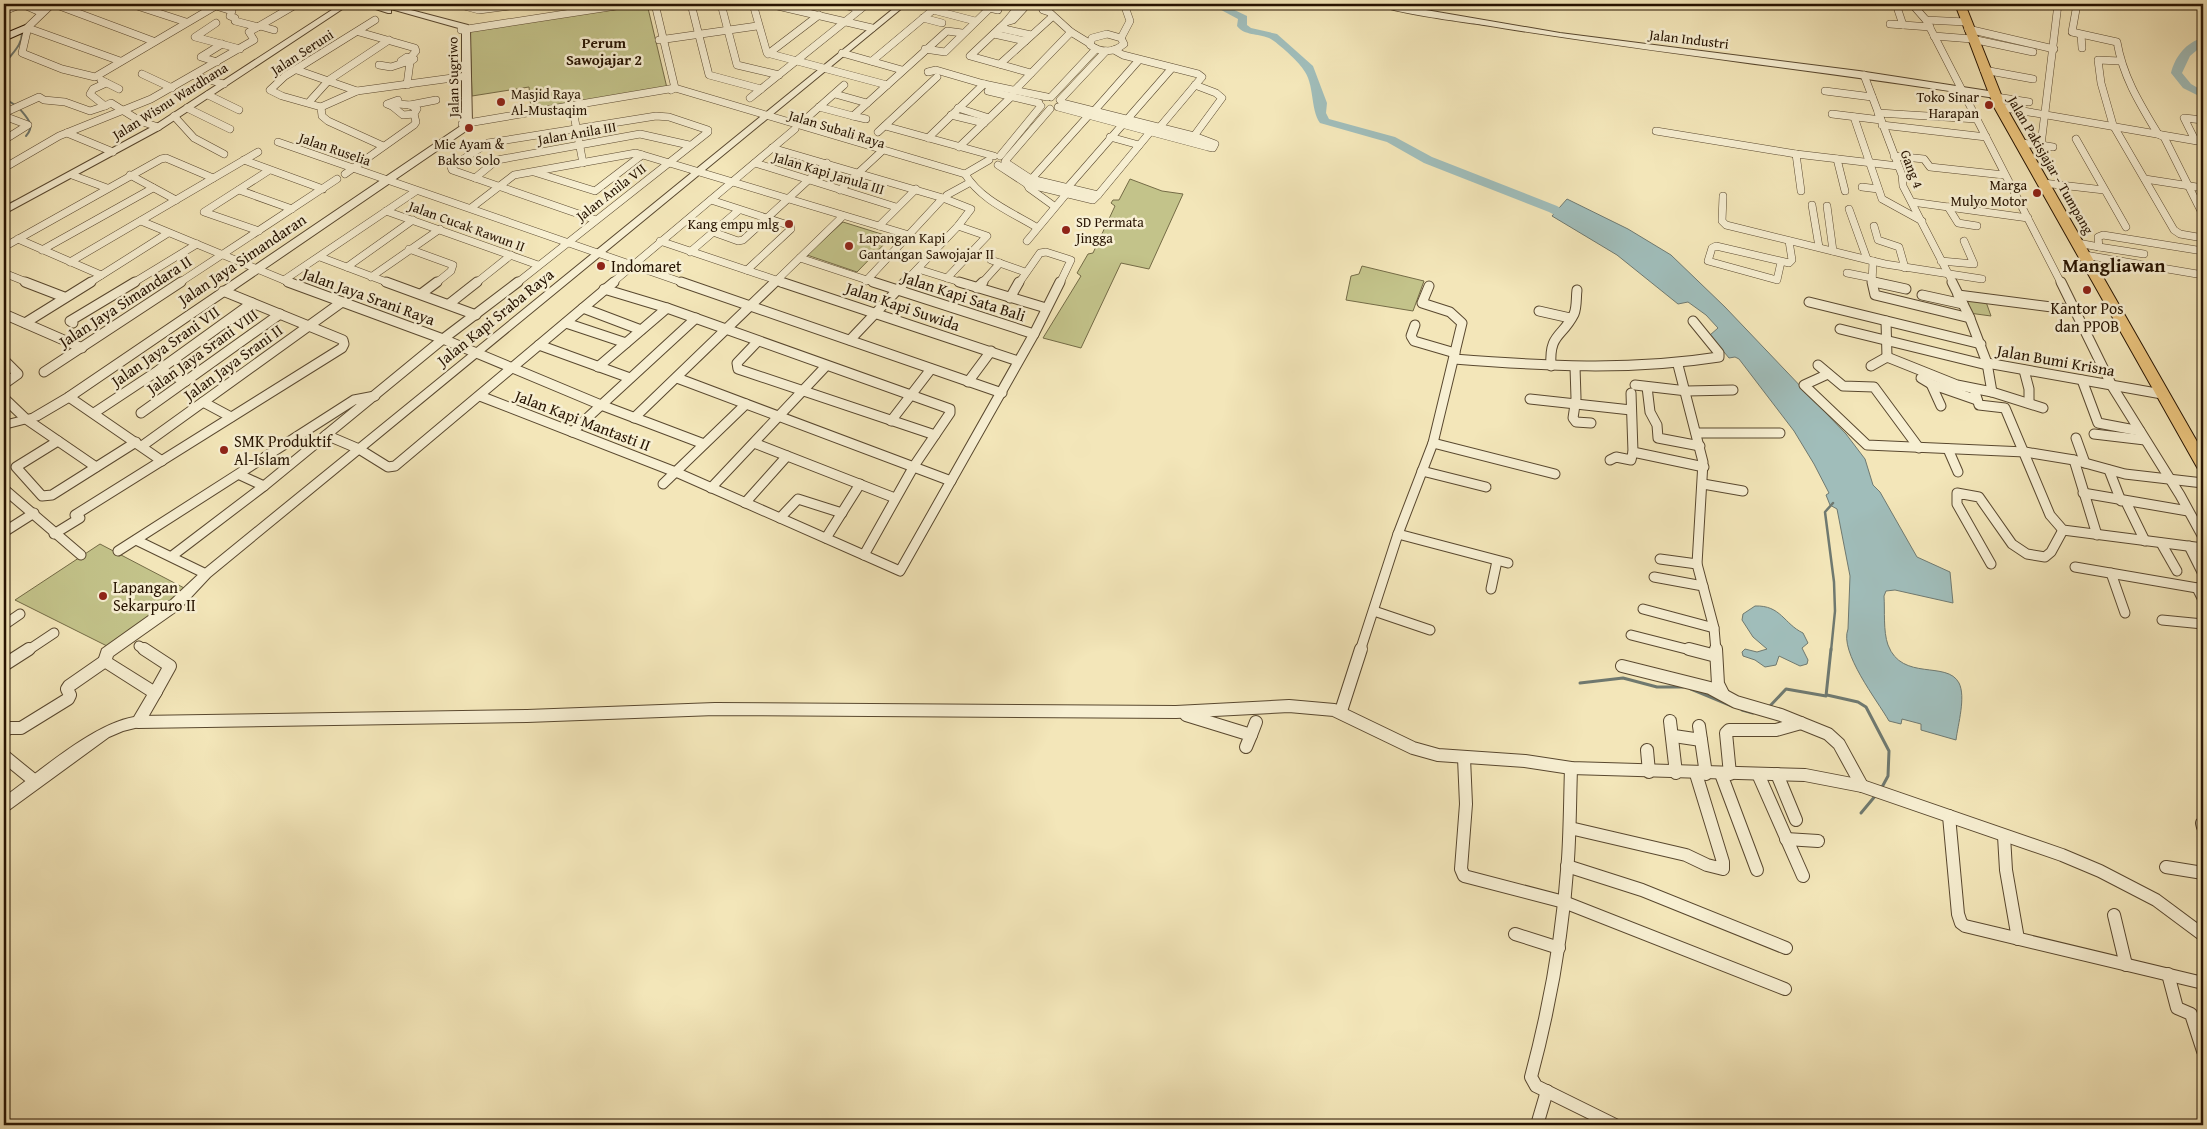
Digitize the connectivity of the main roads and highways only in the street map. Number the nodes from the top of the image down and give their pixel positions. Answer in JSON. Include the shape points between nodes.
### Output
{"nodes":[{"id":1,"x":1960,"y":4,"type":"edge"},
{"id":2,"x":4,"y":32,"type":"edge"},
{"id":3,"x":4,"y":38,"type":"edge"},
{"id":4,"x":2203,"y":465,"type":"edge"}],
"edges":[{"from":1,"to":4,"type":"main road","name":"Jalan Pakisjajar - Tumpang","via":[[1984,70],[2019,143]]},
{"from":2,"to":3,"type":"main road","via":[[28,27]]}]}
